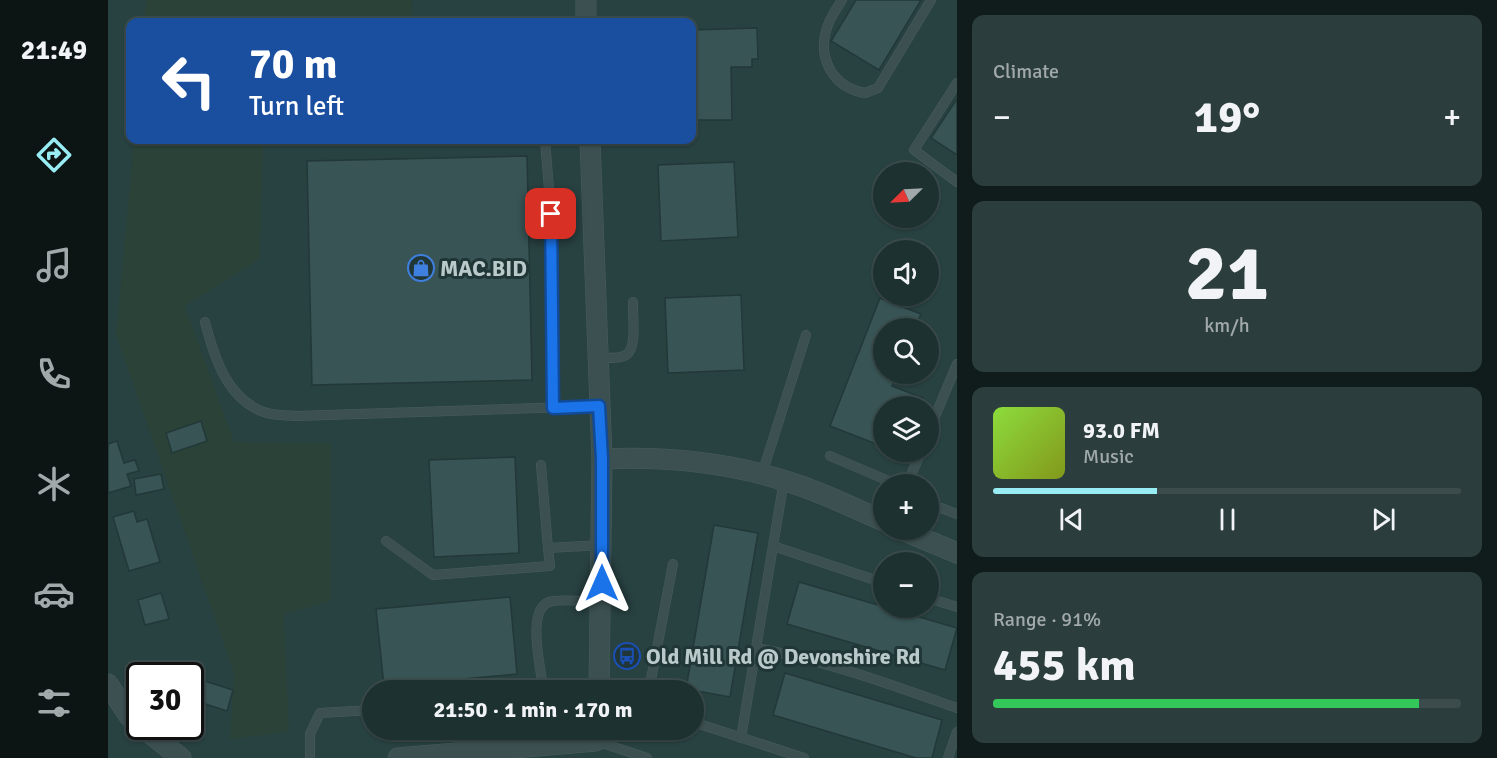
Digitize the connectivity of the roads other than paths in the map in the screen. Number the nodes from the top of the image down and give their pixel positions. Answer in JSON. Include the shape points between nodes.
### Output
{"nodes":[{"id":1,"x":586,"y":0,"type":"edge"},
{"id":2,"x":842,"y":0,"type":"edge"},
{"id":3,"x":931,"y":0,"type":"edge"},
{"id":4,"x":586,"y":18,"type":"edge"},
{"id":5,"x":957,"y":83,"type":"edge"},
{"id":6,"x":545,"y":144,"type":"edge"},
{"id":7,"x":590,"y":144,"type":"edge"},
{"id":8,"x":957,"y":182,"type":"edge"},
{"id":9,"x":633,"y":302,"type":"dead end"},
{"id":10,"x":205,"y":322,"type":"dead end"},
{"id":11,"x":806,"y":335,"type":"dead end"},
{"id":12,"x":597,"y":358,"type":"junction"},
{"id":13,"x":957,"y":364,"type":"edge"},
{"id":14,"x":599,"y":406,"type":"junction"},
{"id":15,"x":939,"y":407,"type":"edge"},
{"id":16,"x":553,"y":408,"type":"junction"},
{"id":17,"x":830,"y":456,"type":"dead end"},
{"id":18,"x":602,"y":459,"type":"junction"},
{"id":19,"x":541,"y":465,"type":"dead end"},
{"id":20,"x":762,"y":474,"type":"junction"},
{"id":21,"x":873,"y":474,"type":"edge"},
{"id":22,"x":784,"y":480,"type":"junction"},
{"id":23,"x":941,"y":508,"type":"dead end"},
{"id":24,"x":957,"y":514,"type":"edge"},
{"id":25,"x":873,"y":516,"type":"edge"},
{"id":26,"x":926,"y":540,"type":"edge"},
{"id":27,"x":386,"y":541,"type":"dead end"},
{"id":28,"x":602,"y":545,"type":"junction"},
{"id":29,"x":773,"y":546,"type":"junction"},
{"id":30,"x":548,"y":548,"type":"junction"},
{"id":31,"x":957,"y":553,"type":"edge"},
{"id":32,"x":673,"y":564,"type":"dead end"},
{"id":33,"x":873,"y":579,"type":"edge"},
{"id":34,"x":939,"y":601,"type":"edge"},
{"id":35,"x":602,"y":602,"type":"junction"},
{"id":36,"x":957,"y":607,"type":"edge"},
{"id":37,"x":756,"y":648,"type":"junction"},
{"id":38,"x":542,"y":680,"type":"edge"},
{"id":39,"x":599,"y":680,"type":"edge"},
{"id":40,"x":651,"y":680,"type":"edge"},
{"id":41,"x":108,"y":684,"type":"edge"},
{"id":42,"x":957,"y":708,"type":"edge"},
{"id":43,"x":126,"y":711,"type":"edge"},
{"id":44,"x":362,"y":711,"type":"edge"},
{"id":45,"x":704,"y":726,"type":"edge"},
{"id":46,"x":957,"y":732,"type":"edge"},
{"id":47,"x":741,"y":738,"type":"junction"},
{"id":48,"x":159,"y":740,"type":"edge"},
{"id":49,"x":460,"y":740,"type":"edge"},
{"id":50,"x":596,"y":743,"type":"edge"},
{"id":51,"x":562,"y":751,"type":"edge"},
{"id":52,"x":461,"y":752,"type":"junction"},
{"id":53,"x":181,"y":758,"type":"edge"},
{"id":54,"x":309,"y":758,"type":"edge"},
{"id":55,"x":398,"y":758,"type":"edge"},
{"id":56,"x":647,"y":758,"type":"edge"},
{"id":57,"x":804,"y":758,"type":"edge"},
{"id":58,"x":948,"y":758,"type":"edge"}],
"edges":[{"from":1,"to":4,"type":"street"},
{"from":2,"to":3,"type":"lane","via":[[828,24],[823,48],[828,69],[841,84],[865,93],[878,88]]},
{"from":5,"to":8,"type":"lane","via":[[914,150]]},
{"from":6,"to":16,"type":"lane","via":[[551,214]]},
{"from":7,"to":12,"type":"street"},
{"from":9,"to":12,"type":"lane","via":[[630,352]]},
{"from":10,"to":16,"type":"lane","via":[[228,384],[246,404],[266,413],[297,416]]},
{"from":11,"to":20,"type":"lane"},
{"from":12,"to":14,"type":"street"},
{"from":13,"to":15,"type":"lane"},
{"from":14,"to":16,"type":"lane"},
{"from":14,"to":18,"type":"street"},
{"from":17,"to":21,"type":"lane"},
{"from":18,"to":20,"type":"street","via":[[670,458]]},
{"from":18,"to":28,"type":"street"},
{"from":19,"to":30,"type":"lane"},
{"from":20,"to":22,"type":"street"},
{"from":22,"to":25,"type":"street"},
{"from":22,"to":29,"type":"lane"},
{"from":23,"to":24,"type":"lane"},
{"from":26,"to":31,"type":"street"},
{"from":27,"to":30,"type":"lane","via":[[433,575],[550,566]]},
{"from":28,"to":30,"type":"lane"},
{"from":28,"to":35,"type":"street"},
{"from":29,"to":33,"type":"lane"},
{"from":29,"to":37,"type":"lane"},
{"from":32,"to":40,"type":"lane"},
{"from":34,"to":36,"type":"lane"},
{"from":35,"to":38,"type":"lane","via":[[550,602],[540,609],[536,619]]},
{"from":35,"to":39,"type":"street"},
{"from":37,"to":42,"type":"lane","via":[[878,681]]},
{"from":37,"to":47,"type":"lane"},
{"from":41,"to":43,"type":"street"},
{"from":44,"to":54,"type":"lane","via":[[320,713],[310,734]]},
{"from":45,"to":47,"type":"lane"},
{"from":46,"to":58,"type":"lane"},
{"from":47,"to":57,"type":"lane"},
{"from":48,"to":53,"type":"street"},
{"from":49,"to":52,"type":"lane"},
{"from":50,"to":51,"type":"street"},
{"from":50,"to":56,"type":"lane"},
{"from":51,"to":52,"type":"street"},
{"from":52,"to":55,"type":"street"}]}
